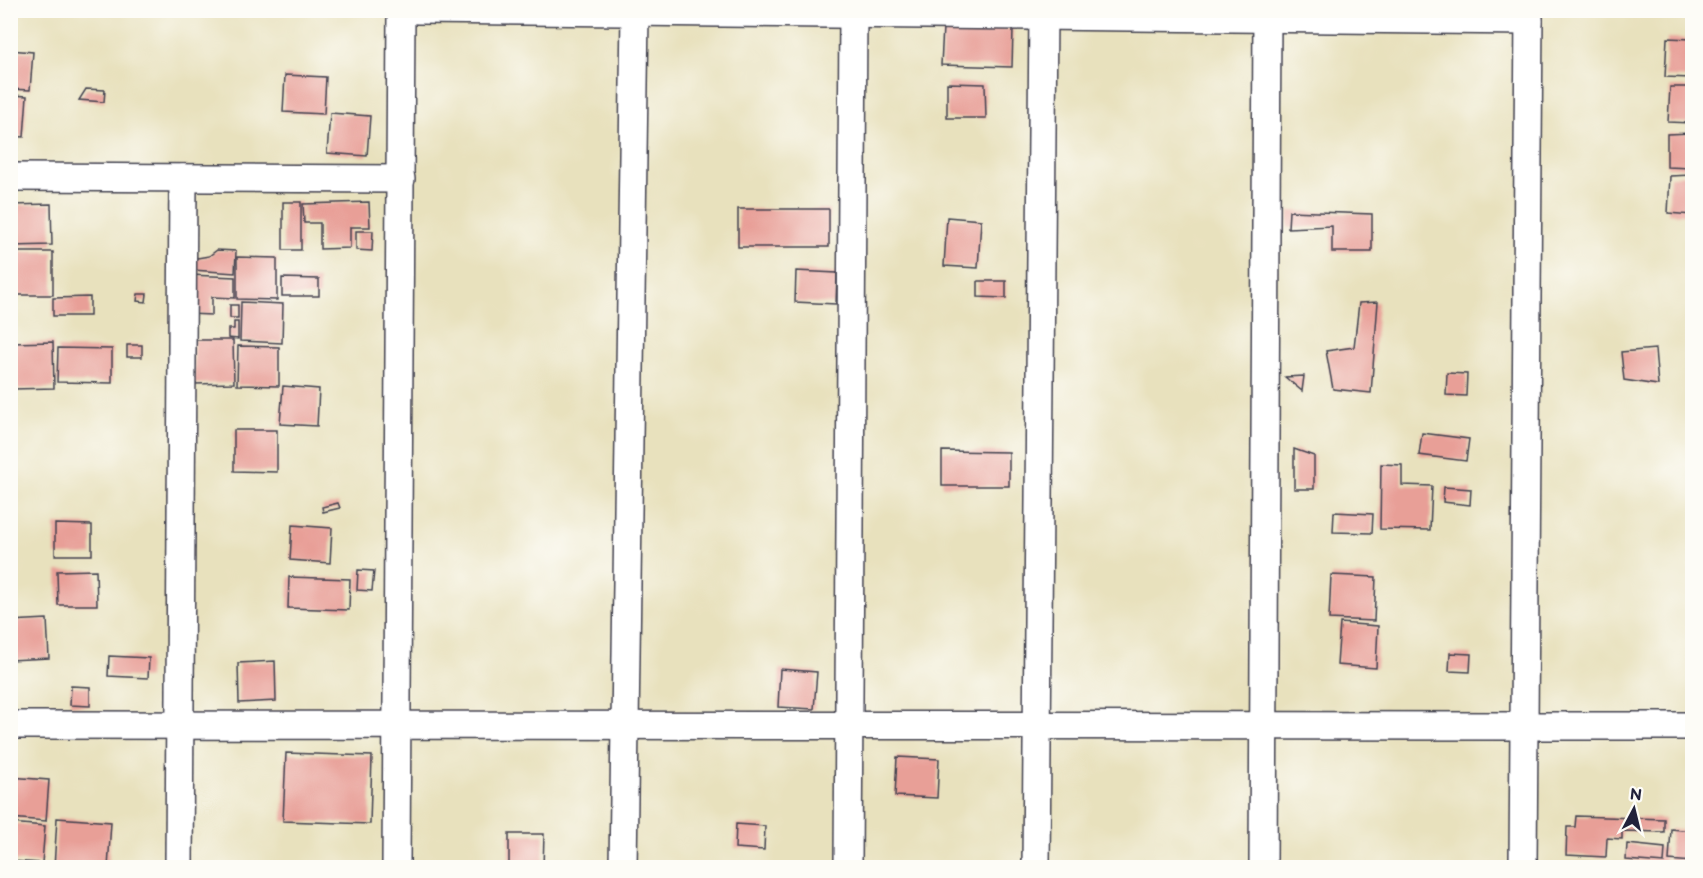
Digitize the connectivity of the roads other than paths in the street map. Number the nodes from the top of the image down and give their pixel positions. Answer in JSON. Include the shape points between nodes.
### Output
{"nodes":[{"id":1,"x":401,"y":10,"type":"edge"},
{"id":2,"x":417,"y":10,"type":"edge"},
{"id":3,"x":635,"y":13,"type":"junction"},
{"id":4,"x":853,"y":13,"type":"edge"},
{"id":5,"x":1043,"y":14,"type":"edge"},
{"id":6,"x":1267,"y":15,"type":"edge"},
{"id":7,"x":1528,"y":16,"type":"edge"},
{"id":8,"x":10,"y":177,"type":"edge"},
{"id":9,"x":183,"y":178,"type":"junction"},
{"id":10,"x":401,"y":178,"type":"junction"},
{"id":11,"x":10,"y":725,"type":"edge"},
{"id":12,"x":180,"y":725,"type":"junction"},
{"id":13,"x":397,"y":725,"type":"junction"},
{"id":14,"x":625,"y":725,"type":"junction"},
{"id":15,"x":848,"y":725,"type":"junction"},
{"id":16,"x":1036,"y":726,"type":"junction"},
{"id":17,"x":1263,"y":726,"type":"junction"},
{"id":18,"x":1524,"y":726,"type":"junction"},
{"id":19,"x":1692,"y":726,"type":"edge"},
{"id":20,"x":179,"y":867,"type":"edge"},
{"id":21,"x":396,"y":867,"type":"edge"},
{"id":22,"x":623,"y":867,"type":"edge"},
{"id":23,"x":848,"y":867,"type":"edge"},
{"id":24,"x":1036,"y":867,"type":"edge"},
{"id":25,"x":1263,"y":867,"type":"edge"},
{"id":26,"x":1523,"y":867,"type":"edge"}],
"edges":[{"from":1,"to":10,"type":"street"},
{"from":2,"to":3,"type":"street"},
{"from":3,"to":4,"type":"street"},
{"from":3,"to":14,"type":"street"},
{"from":4,"to":5,"type":"street"},
{"from":4,"to":15,"type":"street"},
{"from":5,"to":6,"type":"street"},
{"from":5,"to":16,"type":"street"},
{"from":6,"to":7,"type":"street"},
{"from":6,"to":17,"type":"street"},
{"from":7,"to":18,"type":"street"},
{"from":8,"to":9,"type":"street"},
{"from":9,"to":10,"type":"street"},
{"from":9,"to":12,"type":"street"},
{"from":10,"to":13,"type":"street"},
{"from":11,"to":12,"type":"street"},
{"from":12,"to":13,"type":"street"},
{"from":12,"to":20,"type":"street"},
{"from":13,"to":14,"type":"street"},
{"from":13,"to":21,"type":"street"},
{"from":14,"to":15,"type":"street"},
{"from":14,"to":22,"type":"street"},
{"from":15,"to":16,"type":"street"},
{"from":15,"to":23,"type":"street"},
{"from":16,"to":17,"type":"street"},
{"from":16,"to":24,"type":"street"},
{"from":17,"to":18,"type":"street"},
{"from":17,"to":25,"type":"street"},
{"from":18,"to":19,"type":"street"},
{"from":18,"to":26,"type":"street"}]}
